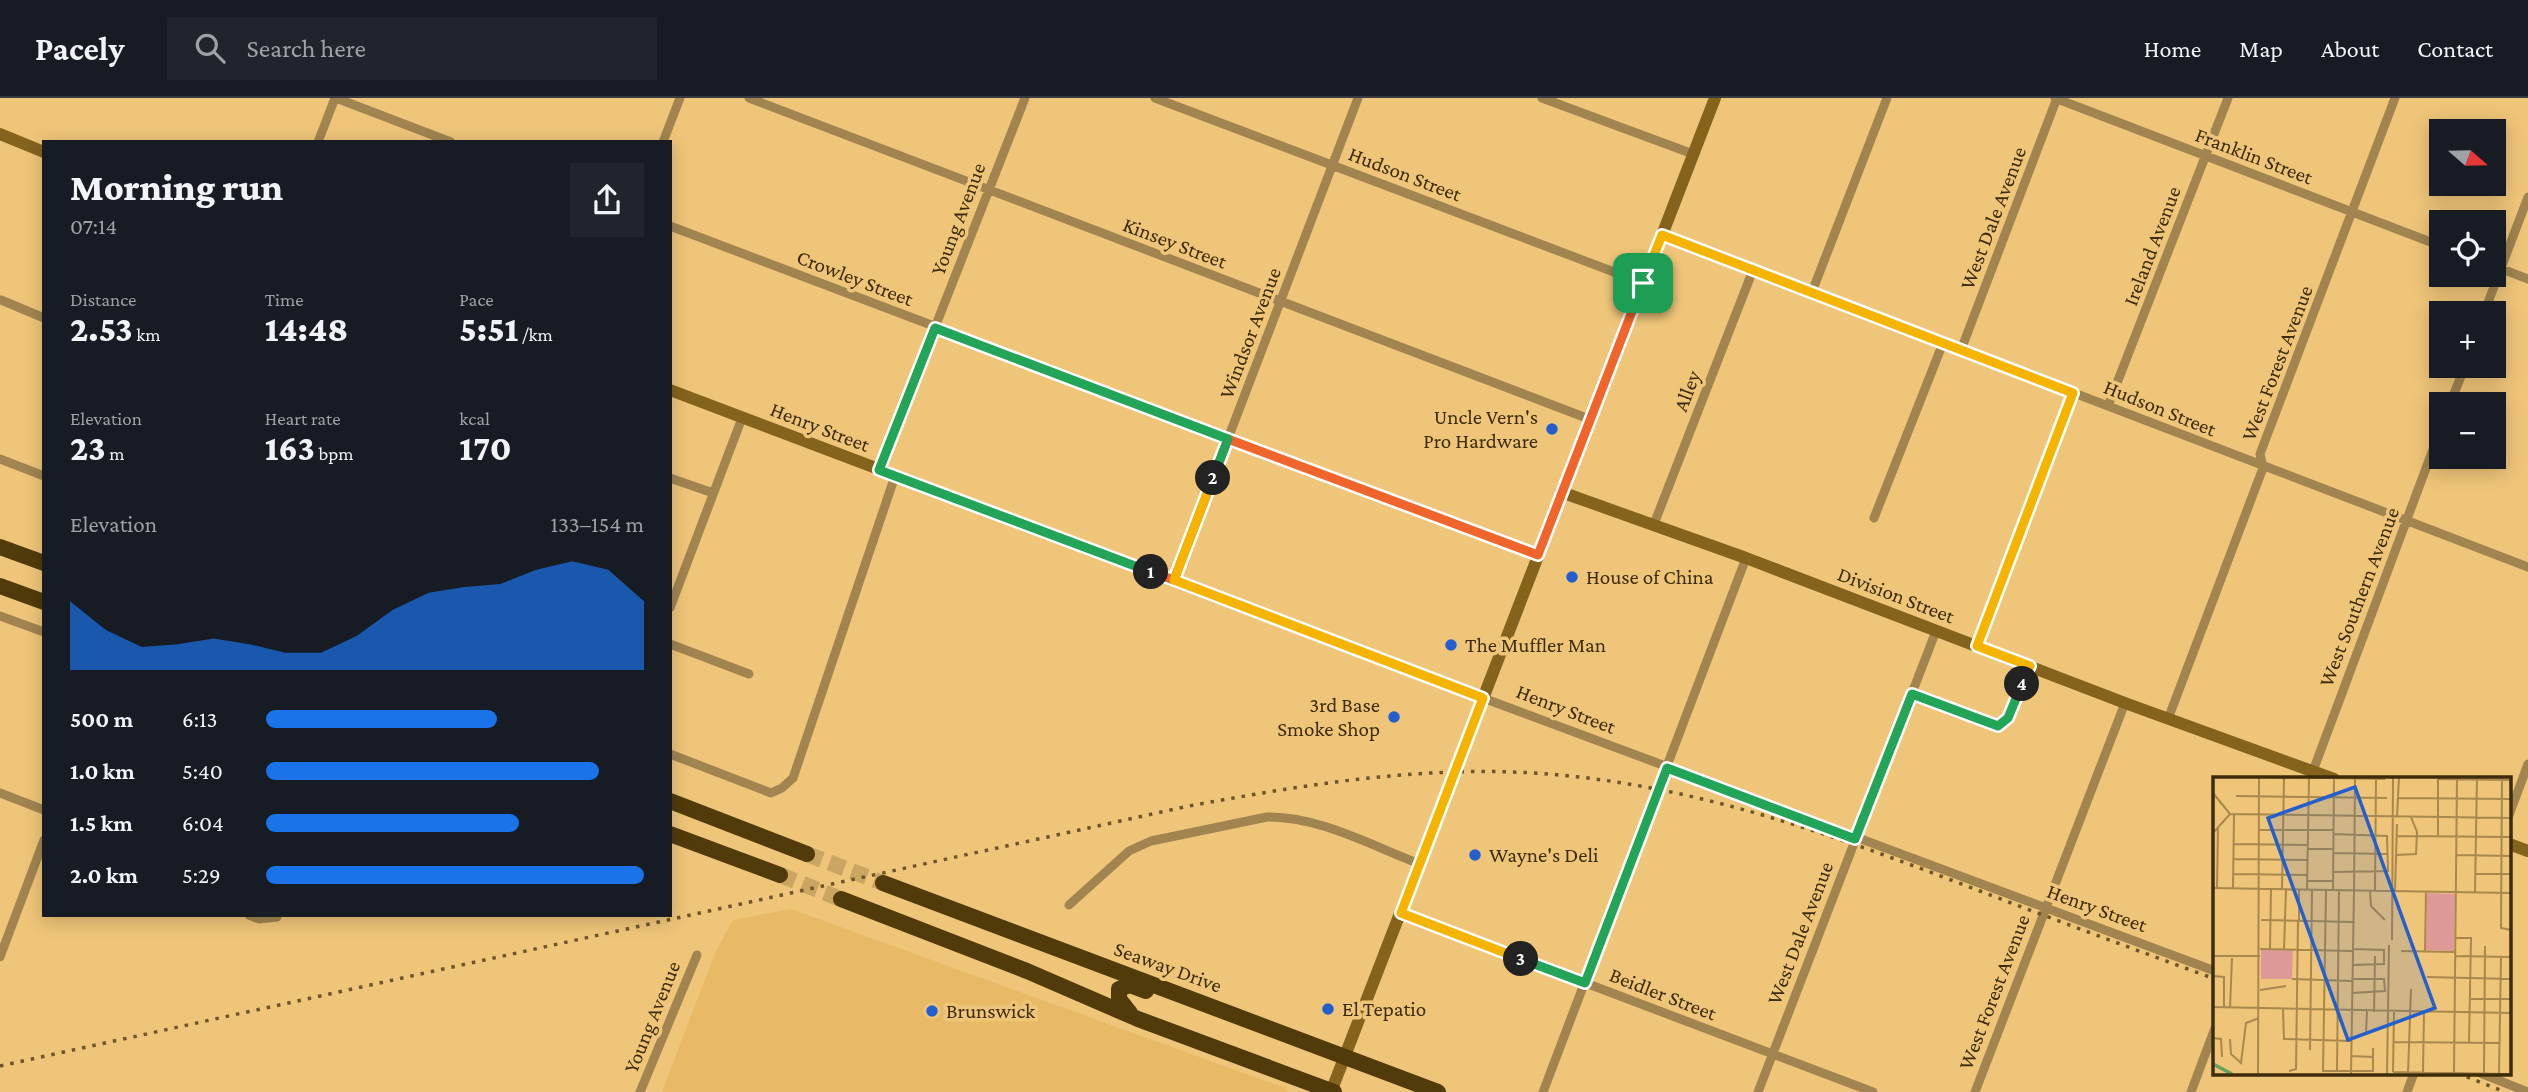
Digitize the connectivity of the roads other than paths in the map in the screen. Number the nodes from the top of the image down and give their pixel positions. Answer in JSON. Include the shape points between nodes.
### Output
{"nodes":[{"id":1,"x":336,"y":98,"type":"edge"},
{"id":2,"x":680,"y":98,"type":"edge"},
{"id":3,"x":749,"y":98,"type":"edge"},
{"id":4,"x":1024,"y":98,"type":"edge"},
{"id":5,"x":1155,"y":98,"type":"edge"},
{"id":6,"x":1358,"y":98,"type":"edge"},
{"id":7,"x":1542,"y":98,"type":"edge"},
{"id":8,"x":1715,"y":98,"type":"edge"},
{"id":9,"x":1887,"y":98,"type":"edge"},
{"id":10,"x":2056,"y":98,"type":"edge"},
{"id":11,"x":2228,"y":98,"type":"edge"},
{"id":12,"x":2395,"y":98,"type":"edge"},
{"id":13,"x":0,"y":135,"type":"edge"},
{"id":14,"x":319,"y":140,"type":"edge"},
{"id":15,"x":446,"y":140,"type":"edge"},
{"id":16,"x":664,"y":140,"type":"edge"},
{"id":17,"x":42,"y":151,"type":"edge"},
{"id":18,"x":1693,"y":155,"type":"junction"},
{"id":19,"x":2206,"y":156,"type":"junction"},
{"id":20,"x":1333,"y":165,"type":"junction"},
{"id":21,"x":988,"y":191,"type":"junction"},
{"id":22,"x":2528,"y":197,"type":"edge"},
{"id":23,"x":2353,"y":213,"type":"junction"},
{"id":24,"x":672,"y":227,"type":"edge"},
{"id":25,"x":1662,"y":235,"type":"junction"},
{"id":26,"x":2429,"y":242,"type":"edge"},
{"id":27,"x":2506,"y":247,"type":"edge"},
{"id":28,"x":1753,"y":270,"type":"junction"},
{"id":29,"x":2506,"y":271,"type":"edge"},
{"id":30,"x":2528,"y":279,"type":"edge"},
{"id":31,"x":1643,"y":283,"type":"junction"},
{"id":32,"x":1812,"y":292,"type":"junction"},
{"id":33,"x":1,"y":300,"type":"edge"},
{"id":34,"x":1281,"y":301,"type":"junction"},
{"id":35,"x":42,"y":317,"type":"edge"},
{"id":36,"x":935,"y":328,"type":"junction"},
{"id":37,"x":1942,"y":348,"type":"junction"},
{"id":38,"x":1961,"y":350,"type":"junction"},
{"id":39,"x":672,"y":391,"type":"edge"},
{"id":40,"x":2073,"y":393,"type":"junction"},
{"id":41,"x":2108,"y":406,"type":"junction"},
{"id":42,"x":742,"y":418,"type":"junction"},
{"id":43,"x":1589,"y":419,"type":"junction"},
{"id":44,"x":1228,"y":439,"type":"junction"},
{"id":45,"x":0,"y":459,"type":"edge"},
{"id":46,"x":2429,"y":460,"type":"edge"},
{"id":47,"x":2263,"y":468,"type":"junction"},
{"id":48,"x":879,"y":470,"type":"junction"},
{"id":49,"x":42,"y":475,"type":"edge"},
{"id":50,"x":895,"y":476,"type":"junction"},
{"id":51,"x":672,"y":479,"type":"edge"},
{"id":52,"x":1561,"y":492,"type":"junction"},
{"id":53,"x":713,"y":494,"type":"junction"},
{"id":54,"x":1874,"y":518,"type":"dead end"},
{"id":55,"x":2406,"y":522,"type":"junction"},
{"id":56,"x":1654,"y":524,"type":"junction"},
{"id":57,"x":0,"y":547,"type":"edge"},
{"id":58,"x":1538,"y":555,"type":"junction"},
{"id":59,"x":0,"y":557,"type":"edge"},
{"id":60,"x":1746,"y":558,"type":"junction"},
{"id":61,"x":42,"y":562,"type":"edge"},
{"id":62,"x":2528,"y":568,"type":"edge"},
{"id":63,"x":42,"y":572,"type":"edge"},
{"id":64,"x":1174,"y":580,"type":"junction"},
{"id":65,"x":0,"y":586,"type":"edge"},
{"id":66,"x":42,"y":601,"type":"edge"},
{"id":67,"x":672,"y":603,"type":"edge"},
{"id":68,"x":0,"y":616,"type":"edge"},
{"id":69,"x":42,"y":631,"type":"edge"},
{"id":70,"x":1936,"y":631,"type":"junction"},
{"id":71,"x":672,"y":645,"type":"edge"},
{"id":72,"x":1977,"y":646,"type":"junction"},
{"id":73,"x":2030,"y":666,"type":"junction"},
{"id":74,"x":749,"y":674,"type":"dead end"},
{"id":75,"x":1912,"y":694,"type":"junction"},
{"id":76,"x":1483,"y":698,"type":"junction"},
{"id":77,"x":2123,"y":706,"type":"junction"},
{"id":78,"x":2168,"y":719,"type":"junction"},
{"id":79,"x":672,"y":755,"type":"edge"},
{"id":80,"x":2528,"y":764,"type":"edge"},
{"id":81,"x":1667,"y":768,"type":"junction"},
{"id":82,"x":2311,"y":775,"type":"edge"},
{"id":83,"x":0,"y":793,"type":"edge"},
{"id":84,"x":672,"y":802,"type":"edge"},
{"id":85,"x":42,"y":809,"type":"edge"},
{"id":86,"x":2510,"y":811,"type":"edge"},
{"id":87,"x":672,"y":835,"type":"edge"},
{"id":88,"x":1855,"y":839,"type":"junction"},
{"id":89,"x":2510,"y":844,"type":"edge"},
{"id":90,"x":42,"y":845,"type":"edge"},
{"id":91,"x":2528,"y":851,"type":"edge"},
{"id":92,"x":807,"y":854,"type":"tunnel mouth"},
{"id":93,"x":1420,"y":864,"type":"junction"},
{"id":94,"x":780,"y":875,"type":"tunnel mouth"},
{"id":95,"x":883,"y":883,"type":"tunnel mouth"},
{"id":96,"x":841,"y":899,"type":"tunnel mouth"},
{"id":97,"x":1069,"y":905,"type":"dead end"},
{"id":98,"x":2044,"y":909,"type":"junction"},
{"id":99,"x":1401,"y":913,"type":"junction"},
{"id":100,"x":254,"y":917,"type":"edge"},
{"id":101,"x":277,"y":917,"type":"edge"},
{"id":102,"x":697,"y":955,"type":"dead end"},
{"id":103,"x":0,"y":957,"type":"edge"},
{"id":104,"x":2213,"y":970,"type":"edge"},
{"id":105,"x":1585,"y":983,"type":"junction"},
{"id":106,"x":1138,"y":1019,"type":"junction"},
{"id":107,"x":2213,"y":1033,"type":"edge"},
{"id":108,"x":1321,"y":1047,"type":"junction"},
{"id":109,"x":1773,"y":1054,"type":"junction"},
{"id":110,"x":1346,"y":1057,"type":"junction"},
{"id":111,"x":2414,"y":1074,"type":"edge"},
{"id":112,"x":2483,"y":1074,"type":"edge"},
{"id":113,"x":640,"y":1092,"type":"edge"},
{"id":114,"x":1332,"y":1092,"type":"edge"},
{"id":115,"x":1438,"y":1092,"type":"edge"},
{"id":116,"x":1543,"y":1092,"type":"edge"},
{"id":117,"x":1758,"y":1092,"type":"edge"},
{"id":118,"x":1873,"y":1092,"type":"edge"},
{"id":119,"x":1975,"y":1092,"type":"edge"},
{"id":120,"x":2191,"y":1092,"type":"edge"},
{"id":121,"x":2407,"y":1092,"type":"edge"},
{"id":122,"x":2528,"y":1092,"type":"edge"}],
"edges":[{"from":1,"to":14,"type":"street"},
{"from":1,"to":15,"type":"street"},
{"from":2,"to":16,"type":"street"},
{"from":3,"to":21,"type":"street","name":"Kinsey Street"},
{"from":4,"to":21,"type":"street","name":"Young Avenue"},
{"from":5,"to":20,"type":"street","name":"Hudson Street"},
{"from":6,"to":20,"type":"street","name":"Windsor Avenue"},
{"from":7,"to":18,"type":"street"},
{"from":8,"to":18,"type":"main road"},
{"from":9,"to":32,"type":"street"},
{"from":10,"to":19,"type":"street","name":"Franklin Street"},
{"from":10,"to":38,"type":"street","name":"West Dale Avenue"},
{"from":11,"to":19,"type":"street","name":"Ireland Avenue"},
{"from":12,"to":23,"type":"street","name":"West Forest Avenue"},
{"from":13,"to":17,"type":"main road"},
{"from":18,"to":25,"type":"main road"},
{"from":19,"to":23,"type":"street","name":"Franklin Street"},
{"from":19,"to":41,"type":"street","name":"Ireland Avenue"},
{"from":20,"to":31,"type":"street","name":"Hudson Street"},
{"from":20,"to":34,"type":"street","name":"Windsor Avenue"},
{"from":21,"to":34,"type":"street","name":"Kinsey Street"},
{"from":21,"to":36,"type":"street","name":"Young Avenue"},
{"from":22,"to":27,"type":"street"},
{"from":23,"to":26,"type":"street","name":"Franklin Street"},
{"from":23,"to":47,"type":"street","name":"West Forest Avenue","via":[[2260,454]]},
{"from":24,"to":36,"type":"street","name":"Crowley Street"},
{"from":25,"to":28,"type":"street","name":"Hudson Street"},
{"from":25,"to":31,"type":"main road"},
{"from":28,"to":32,"type":"street","name":"Hudson Street"},
{"from":28,"to":56,"type":"street","name":"Alley"},
{"from":29,"to":30,"type":"street"},
{"from":31,"to":43,"type":"main road"},
{"from":32,"to":37,"type":"street","name":"Hudson Street"},
{"from":33,"to":35,"type":"street"},
{"from":34,"to":43,"type":"street","name":"Kinsey Street"},
{"from":34,"to":44,"type":"street","name":"Windsor Avenue"},
{"from":36,"to":44,"type":"street","name":"Crowley Street"},
{"from":36,"to":48,"type":"street","name":"Young Avenue"},
{"from":37,"to":38,"type":"street","name":"Hudson Street"},
{"from":37,"to":54,"type":"street"},
{"from":38,"to":40,"type":"street","name":"Hudson Street"},
{"from":39,"to":42,"type":"main road","name":"Henry Street"},
{"from":40,"to":41,"type":"street","name":"Hudson Street"},
{"from":40,"to":72,"type":"street"},
{"from":41,"to":47,"type":"street","name":"Hudson Street"},
{"from":42,"to":48,"type":"main road","name":"Henry Street"},
{"from":42,"to":53,"type":"street"},
{"from":43,"to":52,"type":"main road"},
{"from":44,"to":58,"type":"street","name":"Crowley Street"},
{"from":44,"to":64,"type":"street","name":"Windsor Avenue"},
{"from":45,"to":49,"type":"street"},
{"from":46,"to":55,"type":"street","name":"West Southern Avenue"},
{"from":47,"to":55,"type":"street","name":"Hudson Street"},
{"from":47,"to":78,"type":"street","name":"West Forest Avenue"},
{"from":48,"to":50,"type":"main road","name":"Henry Street"},
{"from":50,"to":64,"type":"main road","name":"Henry Street"},
{"from":50,"to":79,"type":"street","via":[[793,778],[771,793]]},
{"from":51,"to":53,"type":"street"},
{"from":52,"to":56,"type":"main road","name":"Division Street"},
{"from":52,"to":58,"type":"main road"},
{"from":53,"to":67,"type":"street"},
{"from":55,"to":62,"type":"street","name":"Hudson Street"},
{"from":55,"to":82,"type":"street","name":"West Southern Avenue"},
{"from":56,"to":60,"type":"main road","name":"Division Street"},
{"from":57,"to":61,"type":"highway"},
{"from":58,"to":76,"type":"main road"},
{"from":59,"to":63,"type":"highway"},
{"from":60,"to":70,"type":"main road","name":"Division Street"},
{"from":60,"to":81,"type":"street"},
{"from":64,"to":76,"type":"main road","name":"Henry Street"},
{"from":65,"to":66,"type":"highway"},
{"from":68,"to":69,"type":"street"},
{"from":70,"to":72,"type":"main road","name":"Division Street"},
{"from":70,"to":75,"type":"street","name":"West Dale Avenue"},
{"from":71,"to":74,"type":"street"},
{"from":72,"to":73,"type":"main road","name":"Division Street"},
{"from":73,"to":75,"type":"street","via":[[2008,718],[1998,726]]},
{"from":73,"to":77,"type":"main road","name":"Division Street"},
{"from":75,"to":88,"type":"street","name":"West Dale Avenue"},
{"from":76,"to":81,"type":"street","name":"Henry Street"},
{"from":76,"to":93,"type":"main road"},
{"from":77,"to":78,"type":"main road","name":"Division Street"},
{"from":77,"to":98,"type":"street","name":"West Forest Avenue"},
{"from":78,"to":82,"type":"main road","name":"Division Street"},
{"from":80,"to":86,"type":"street"},
{"from":81,"to":88,"type":"street","name":"Henry Street"},
{"from":81,"to":105,"type":"street"},
{"from":83,"to":85,"type":"street"},
{"from":84,"to":92,"type":"highway"},
{"from":87,"to":94,"type":"highway"},
{"from":88,"to":98,"type":"street","name":"Henry Street"},
{"from":88,"to":109,"type":"street","name":"West Dale Avenue"},
{"from":89,"to":91,"type":"main road"},
{"from":90,"to":103,"type":"street"},
{"from":93,"to":97,"type":"street","via":[[1315,824],[1267,817],[1140,846]]},
{"from":93,"to":99,"type":"main road"},
{"from":95,"to":108,"type":"highway","name":"Seaway Drive"},
{"from":96,"to":106,"type":"highway"},
{"from":98,"to":104,"type":"street","name":"Henry Street"},
{"from":98,"to":119,"type":"street","name":"West Forest Avenue"},
{"from":99,"to":105,"type":"street","name":"Beidler Street"},
{"from":99,"to":110,"type":"main road"},
{"from":100,"to":101,"type":"street"},
{"from":102,"to":113,"type":"street","name":"Young Avenue"},
{"from":105,"to":109,"type":"street","name":"Beidler Street"},
{"from":105,"to":116,"type":"street"},
{"from":106,"to":108,"type":"highway","via":[[1119,999],[1119,989],[1124,986],[1301,1049]]},
{"from":106,"to":114,"type":"highway"},
{"from":107,"to":120,"type":"street"},
{"from":108,"to":110,"type":"highway","name":"Seaway Drive"},
{"from":109,"to":117,"type":"street","name":"West Dale Avenue"},
{"from":109,"to":118,"type":"street","name":"Beidler Street"},
{"from":110,"to":114,"type":"main road"},
{"from":110,"to":115,"type":"highway","name":"Seaway Drive"},
{"from":111,"to":121,"type":"street"},
{"from":112,"to":122,"type":"street"}]}
